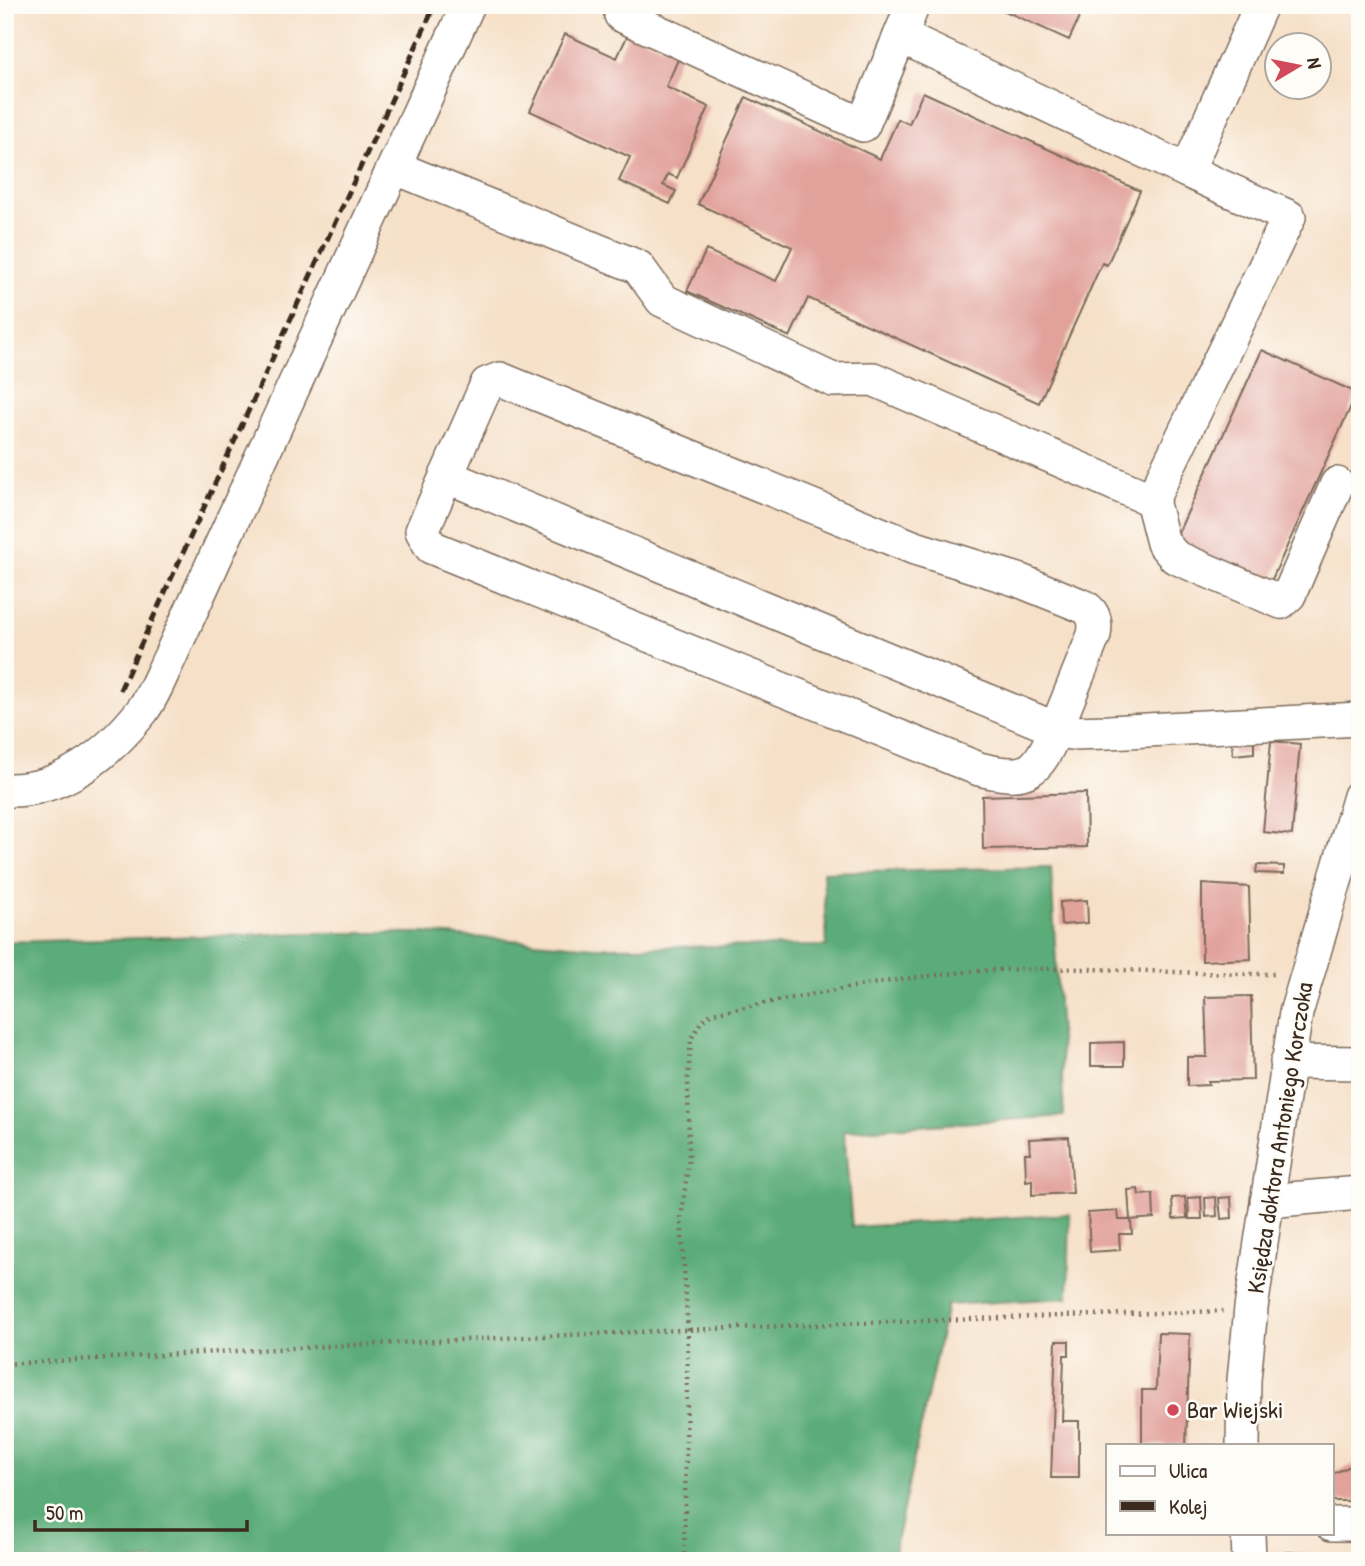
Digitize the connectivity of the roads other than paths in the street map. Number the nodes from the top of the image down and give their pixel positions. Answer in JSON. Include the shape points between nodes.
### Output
{"nodes":[{"id":1,"x":468,"y":5,"type":"edge"},
{"id":2,"x":913,"y":5,"type":"edge"},
{"id":3,"x":1261,"y":5,"type":"edge"},
{"id":4,"x":621,"y":15,"type":"dead end"},
{"id":5,"x":900,"y":36,"type":"junction"},
{"id":6,"x":394,"y":167,"type":"junction"},
{"id":7,"x":1187,"y":171,"type":"junction"},
{"id":8,"x":446,"y":476,"type":"junction"},
{"id":9,"x":1337,"y":484,"type":"dead end"},
{"id":10,"x":1152,"y":500,"type":"junction"},
{"id":11,"x":1360,"y":719,"type":"edge"},
{"id":12,"x":1056,"y":729,"type":"junction"},
{"id":13,"x":5,"y":790,"type":"edge"},
{"id":14,"x":1360,"y":796,"type":"edge"},
{"id":15,"x":1287,"y":1062,"type":"junction"},
{"id":16,"x":1360,"y":1063,"type":"edge"},
{"id":17,"x":1360,"y":1193,"type":"edge"},
{"id":18,"x":1267,"y":1201,"type":"junction"},
{"id":19,"x":1243,"y":1444,"type":"edge"},
{"id":20,"x":1334,"y":1524,"type":"edge"},
{"id":21,"x":1360,"y":1524,"type":"edge"},
{"id":22,"x":1248,"y":1534,"type":"edge"},
{"id":23,"x":1249,"y":1561,"type":"edge"}],
"edges":[{"from":1,"to":6,"type":"street"},
{"from":2,"to":5,"type":"street"},
{"from":3,"to":7,"type":"street"},
{"from":4,"to":5,"type":"street","via":[[863,125]]},
{"from":5,"to":7,"type":"street"},
{"from":6,"to":10,"type":"street","via":[[638,267],[662,300],[833,380],[873,379]]},
{"from":6,"to":13,"type":"street","via":[[143,709],[106,752],[68,777]]},
{"from":7,"to":10,"type":"street","via":[[1289,217]]},
{"from":8,"to":12,"type":"street"},
{"from":8,"to":12,"type":"street","via":[[422,531],[430,548],[979,769],[1014,774],[1029,771],[1045,757]]},
{"from":8,"to":12,"type":"street","via":[[487,384],[500,379],[915,548],[1086,607],[1094,619],[1094,635]]},
{"from":9,"to":10,"type":"street","via":[[1289,594],[1281,602],[1175,557],[1163,543]]},
{"from":11,"to":12,"type":"street","via":[[1108,732]]},
{"from":14,"to":15,"type":"street","name":"Księdza doktora Antoniego Korczoka","via":[[1296,1013]]},
{"from":15,"to":16,"type":"street"},
{"from":15,"to":18,"type":"street","name":"Księdza doktora Antoniego Korczoka"},
{"from":17,"to":18,"type":"street"},
{"from":18,"to":19,"type":"street","name":"Księdza doktora Antoniego Korczoka","via":[[1246,1352]]},
{"from":20,"to":21,"type":"street"},
{"from":22,"to":23,"type":"street"}]}
